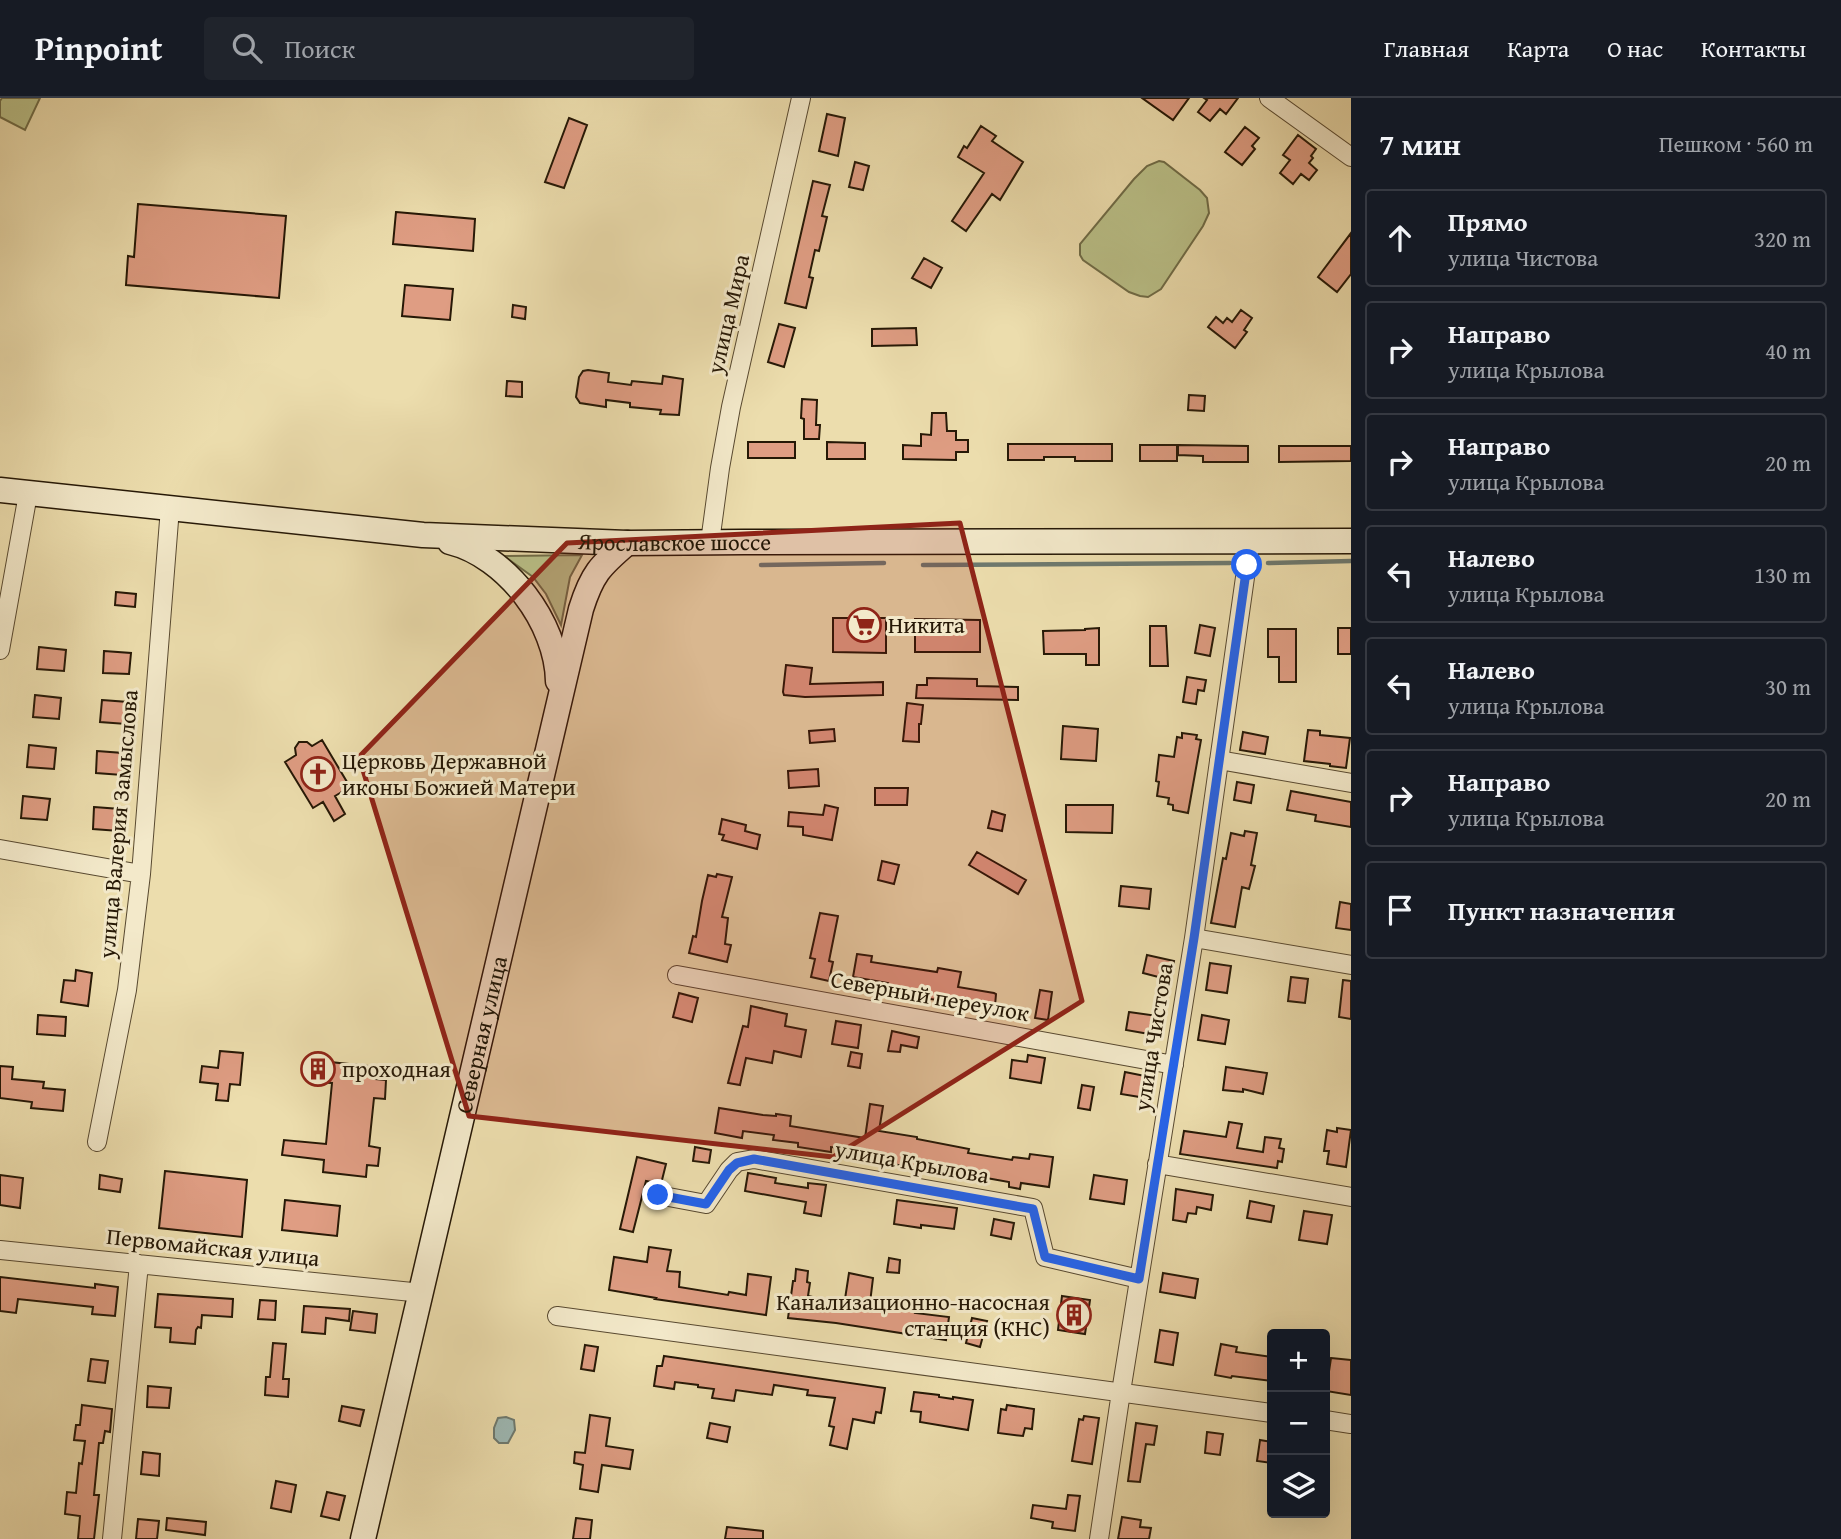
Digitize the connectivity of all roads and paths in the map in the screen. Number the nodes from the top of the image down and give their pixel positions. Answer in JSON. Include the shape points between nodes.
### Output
{"nodes":[{"id":1,"x":801,"y":98,"type":"edge"},
{"id":2,"x":1269,"y":98,"type":"edge"},
{"id":3,"x":1351,"y":156,"type":"edge"},
{"id":4,"x":0,"y":491,"type":"edge"},
{"id":5,"x":28,"y":494,"type":"junction"},
{"id":6,"x":170,"y":509,"type":"junction"},
{"id":7,"x":423,"y":535,"type":"junction"},
{"id":8,"x":1351,"y":541,"type":"edge"},
{"id":9,"x":710,"y":542,"type":"junction"},
{"id":10,"x":1250,"y":542,"type":"junction"},
{"id":11,"x":627,"y":543,"type":"junction"},
{"id":12,"x":0,"y":650,"type":"edge"},
{"id":13,"x":558,"y":703,"type":"junction"},
{"id":14,"x":1219,"y":760,"type":"junction"},
{"id":15,"x":1351,"y":783,"type":"edge"},
{"id":16,"x":0,"y":849,"type":"edge"},
{"id":17,"x":141,"y":874,"type":"junction"},
{"id":18,"x":1194,"y":938,"type":"junction"},
{"id":19,"x":1351,"y":965,"type":"edge"},
{"id":20,"x":677,"y":975,"type":"dead end"},
{"id":21,"x":1174,"y":1065,"type":"junction"},
{"id":22,"x":97,"y":1142,"type":"dead end"},
{"id":23,"x":1157,"y":1164,"type":"junction"},
{"id":24,"x":658,"y":1195,"type":"dead end"},
{"id":25,"x":1351,"y":1197,"type":"edge"},
{"id":26,"x":0,"y":1250,"type":"edge"},
{"id":27,"x":139,"y":1264,"type":"junction"},
{"id":28,"x":1139,"y":1279,"type":"junction"},
{"id":29,"x":422,"y":1293,"type":"junction"},
{"id":30,"x":556,"y":1315,"type":"dead end"},
{"id":31,"x":1121,"y":1392,"type":"junction"},
{"id":32,"x":1267,"y":1412,"type":"edge"},
{"id":33,"x":1330,"y":1421,"type":"edge"},
{"id":34,"x":1351,"y":1424,"type":"edge"},
{"id":35,"x":112,"y":1539,"type":"edge"},
{"id":36,"x":363,"y":1539,"type":"edge"},
{"id":37,"x":1099,"y":1539,"type":"edge"}],
"edges":[{"from":1,"to":9,"type":"street","name":"улица Мира","via":[[731,407]]},
{"from":2,"to":3,"type":"street"},
{"from":4,"to":5,"type":"main road","name":"Ярославское шоссе"},
{"from":5,"to":6,"type":"main road","name":"Ярославское шоссе"},
{"from":5,"to":12,"type":"street"},
{"from":6,"to":7,"type":"main road","name":"Ярославское шоссе"},
{"from":6,"to":17,"type":"street","name":"улица Валерия Замыслова"},
{"from":7,"to":11,"type":"main road","name":"Ярославское шоссе"},
{"from":7,"to":13,"type":"main road","via":[[458,544],[487,559],[515,583],[536,610],[551,641],[558,669]]},
{"from":8,"to":10,"type":"main road","name":"Ярославское шоссе"},
{"from":9,"to":10,"type":"main road","name":"Ярославское шоссе"},
{"from":9,"to":11,"type":"main road","name":"Ярославское шоссе"},
{"from":10,"to":14,"type":"street","name":"улица Чистова"},
{"from":11,"to":13,"type":"main road","name":"Северная улица","via":[[599,569],[586,592]]},
{"from":13,"to":29,"type":"main road","name":"Северная улица"},
{"from":14,"to":15,"type":"street"},
{"from":14,"to":18,"type":"street","name":"улица Чистова"},
{"from":16,"to":17,"type":"street"},
{"from":17,"to":22,"type":"street","name":"улица Валерия Замыслова","via":[[127,990]]},
{"from":18,"to":19,"type":"street"},
{"from":18,"to":21,"type":"street","name":"улица Чистова"},
{"from":20,"to":21,"type":"street","name":"Северный переулок"},
{"from":21,"to":23,"type":"street","name":"улица Чистова"},
{"from":23,"to":25,"type":"street"},
{"from":23,"to":28,"type":"street","name":"улица Чистова"},
{"from":24,"to":28,"type":"street","name":"улица Крылова","via":[[706,1204],[729,1170],[754,1159],[1033,1209],[1045,1257]]},
{"from":26,"to":27,"type":"street","name":"Первомайская улица"},
{"from":27,"to":29,"type":"street","name":"Первомайская улица"},
{"from":27,"to":35,"type":"street"},
{"from":28,"to":31,"type":"street","name":"улица Чистова"},
{"from":29,"to":36,"type":"main road","name":"Северная улица"},
{"from":30,"to":31,"type":"street"},
{"from":31,"to":32,"type":"street"},
{"from":31,"to":37,"type":"street","name":"улица Чистова"},
{"from":33,"to":34,"type":"street"}]}
